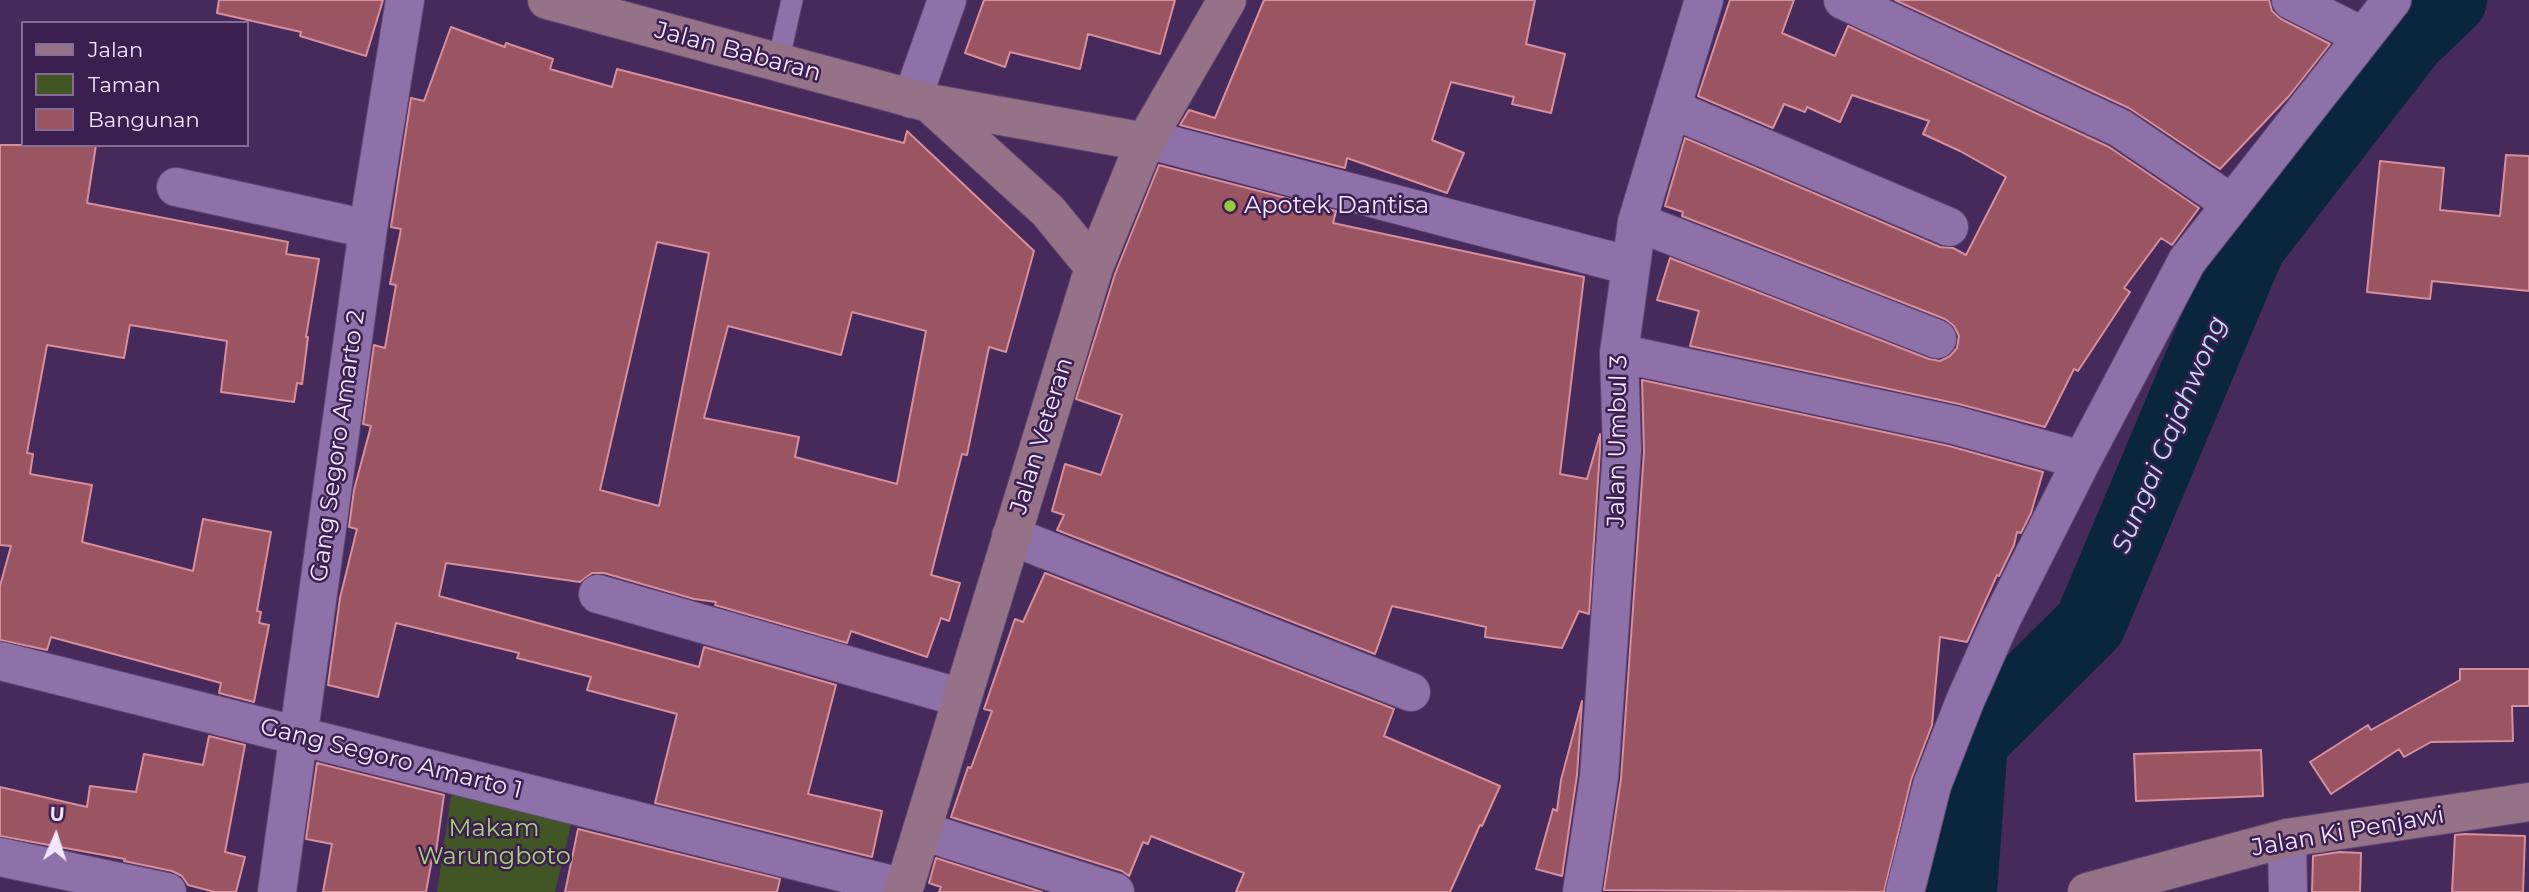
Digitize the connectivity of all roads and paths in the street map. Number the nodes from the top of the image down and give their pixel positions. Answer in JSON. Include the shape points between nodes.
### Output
{"nodes":[{"id":1,"x":405,"y":0,"type":"edge"},
{"id":2,"x":547,"y":0,"type":"edge"},
{"id":3,"x":792,"y":0,"type":"edge"},
{"id":4,"x":947,"y":0,"type":"edge"},
{"id":5,"x":1227,"y":0,"type":"edge"},
{"id":6,"x":1704,"y":0,"type":"edge"},
{"id":7,"x":1843,"y":0,"type":"edge"},
{"id":8,"x":2291,"y":0,"type":"edge"},
{"id":9,"x":2392,"y":0,"type":"edge"},
{"id":10,"x":2362,"y":36,"type":"junction"},
{"id":11,"x":778,"y":62,"type":"junction"},
{"id":12,"x":921,"y":101,"type":"junction"},
{"id":13,"x":1672,"y":109,"type":"junction"},
{"id":14,"x":1146,"y":141,"type":"junction"},
{"id":15,"x":176,"y":187,"type":"dead end"},
{"id":16,"x":2232,"y":204,"type":"junction"},
{"id":17,"x":1637,"y":222,"type":"junction"},
{"id":18,"x":1949,"y":227,"type":"dead end"},
{"id":19,"x":368,"y":229,"type":"junction"},
{"id":20,"x":1631,"y":266,"type":"junction"},
{"id":21,"x":1094,"y":267,"type":"junction"},
{"id":22,"x":1937,"y":340,"type":"dead end"},
{"id":23,"x":1619,"y":353,"type":"junction"},
{"id":24,"x":2082,"y":460,"type":"junction"},
{"id":25,"x":1011,"y":536,"type":"junction"},
{"id":26,"x":598,"y":594,"type":"dead end"},
{"id":27,"x":0,"y":661,"type":"edge"},
{"id":28,"x":1411,"y":692,"type":"dead end"},
{"id":29,"x":962,"y":698,"type":"junction"},
{"id":30,"x":298,"y":736,"type":"junction"},
{"id":31,"x":2529,"y":802,"type":"edge"},
{"id":32,"x":922,"y":831,"type":"junction"},
{"id":33,"x":2287,"y":838,"type":"junction"},
{"id":34,"x":0,"y":857,"type":"edge"},
{"id":35,"x":904,"y":890,"type":"edge"},
{"id":36,"x":167,"y":892,"type":"edge"},
{"id":37,"x":276,"y":892,"type":"edge"},
{"id":38,"x":1115,"y":892,"type":"edge"},
{"id":39,"x":1582,"y":892,"type":"edge"},
{"id":40,"x":1905,"y":892,"type":"edge"},
{"id":41,"x":2087,"y":892,"type":"edge"},
{"id":42,"x":2288,"y":892,"type":"edge"}],
"edges":[{"from":1,"to":19,"type":"street","name":"Gang Segoro Amarto 2"},
{"from":2,"to":11,"type":"main road","name":"Jalan Babaran"},
{"from":3,"to":11,"type":"lane"},
{"from":4,"to":12,"type":"street"},
{"from":5,"to":14,"type":"main road","name":"Jalan Veteran"},
{"from":6,"to":13,"type":"street","name":"Jalan Umbul 3"},
{"from":7,"to":16,"type":"street","via":[[2120,128]]},
{"from":8,"to":10,"type":"street"},
{"from":9,"to":10,"type":"street"},
{"from":10,"to":16,"type":"street"},
{"from":11,"to":12,"type":"main road","name":"Jalan Babaran"},
{"from":12,"to":14,"type":"main road","name":"Jalan Babaran"},
{"from":12,"to":21,"type":"main road","via":[[1048,211]]},
{"from":13,"to":17,"type":"street","name":"Jalan Umbul 3"},
{"from":13,"to":18,"type":"street"},
{"from":14,"to":20,"type":"street"},
{"from":14,"to":21,"type":"main road","name":"Jalan Veteran"},
{"from":15,"to":19,"type":"street"},
{"from":16,"to":24,"type":"street","via":[[2187,261]]},
{"from":17,"to":20,"type":"street","name":"Jalan Umbul 3"},
{"from":17,"to":22,"type":"street"},
{"from":19,"to":30,"type":"street","name":"Gang Segoro Amarto 2"},
{"from":20,"to":23,"type":"street","name":"Jalan Umbul 3"},
{"from":21,"to":25,"type":"main road","name":"Jalan Veteran"},
{"from":23,"to":24,"type":"street","via":[[1954,425]]},
{"from":23,"to":39,"type":"street","name":"Jalan Umbul 3","via":[[1621,464],[1599,776]]},
{"from":24,"to":40,"type":"street","via":[[2001,620],[1944,750]]},
{"from":25,"to":28,"type":"street"},
{"from":25,"to":29,"type":"main road","name":"Jalan Veteran"},
{"from":26,"to":29,"type":"street"},
{"from":27,"to":30,"type":"street","name":"Gang Segoro Amarto 1"},
{"from":29,"to":32,"type":"main road","name":"Jalan Veteran"},
{"from":30,"to":35,"type":"street","name":"Gang Segoro Amarto 1"},
{"from":30,"to":37,"type":"street","name":"Gang Segoro Amarto 2"},
{"from":31,"to":33,"type":"main road","name":"Jalan Ki Penjawi"},
{"from":32,"to":35,"type":"main road","name":"Jalan Veteran"},
{"from":32,"to":38,"type":"street"},
{"from":33,"to":41,"type":"main road","name":"Jalan Ki Penjawi"},
{"from":33,"to":42,"type":"street"},
{"from":34,"to":36,"type":"street"}]}
